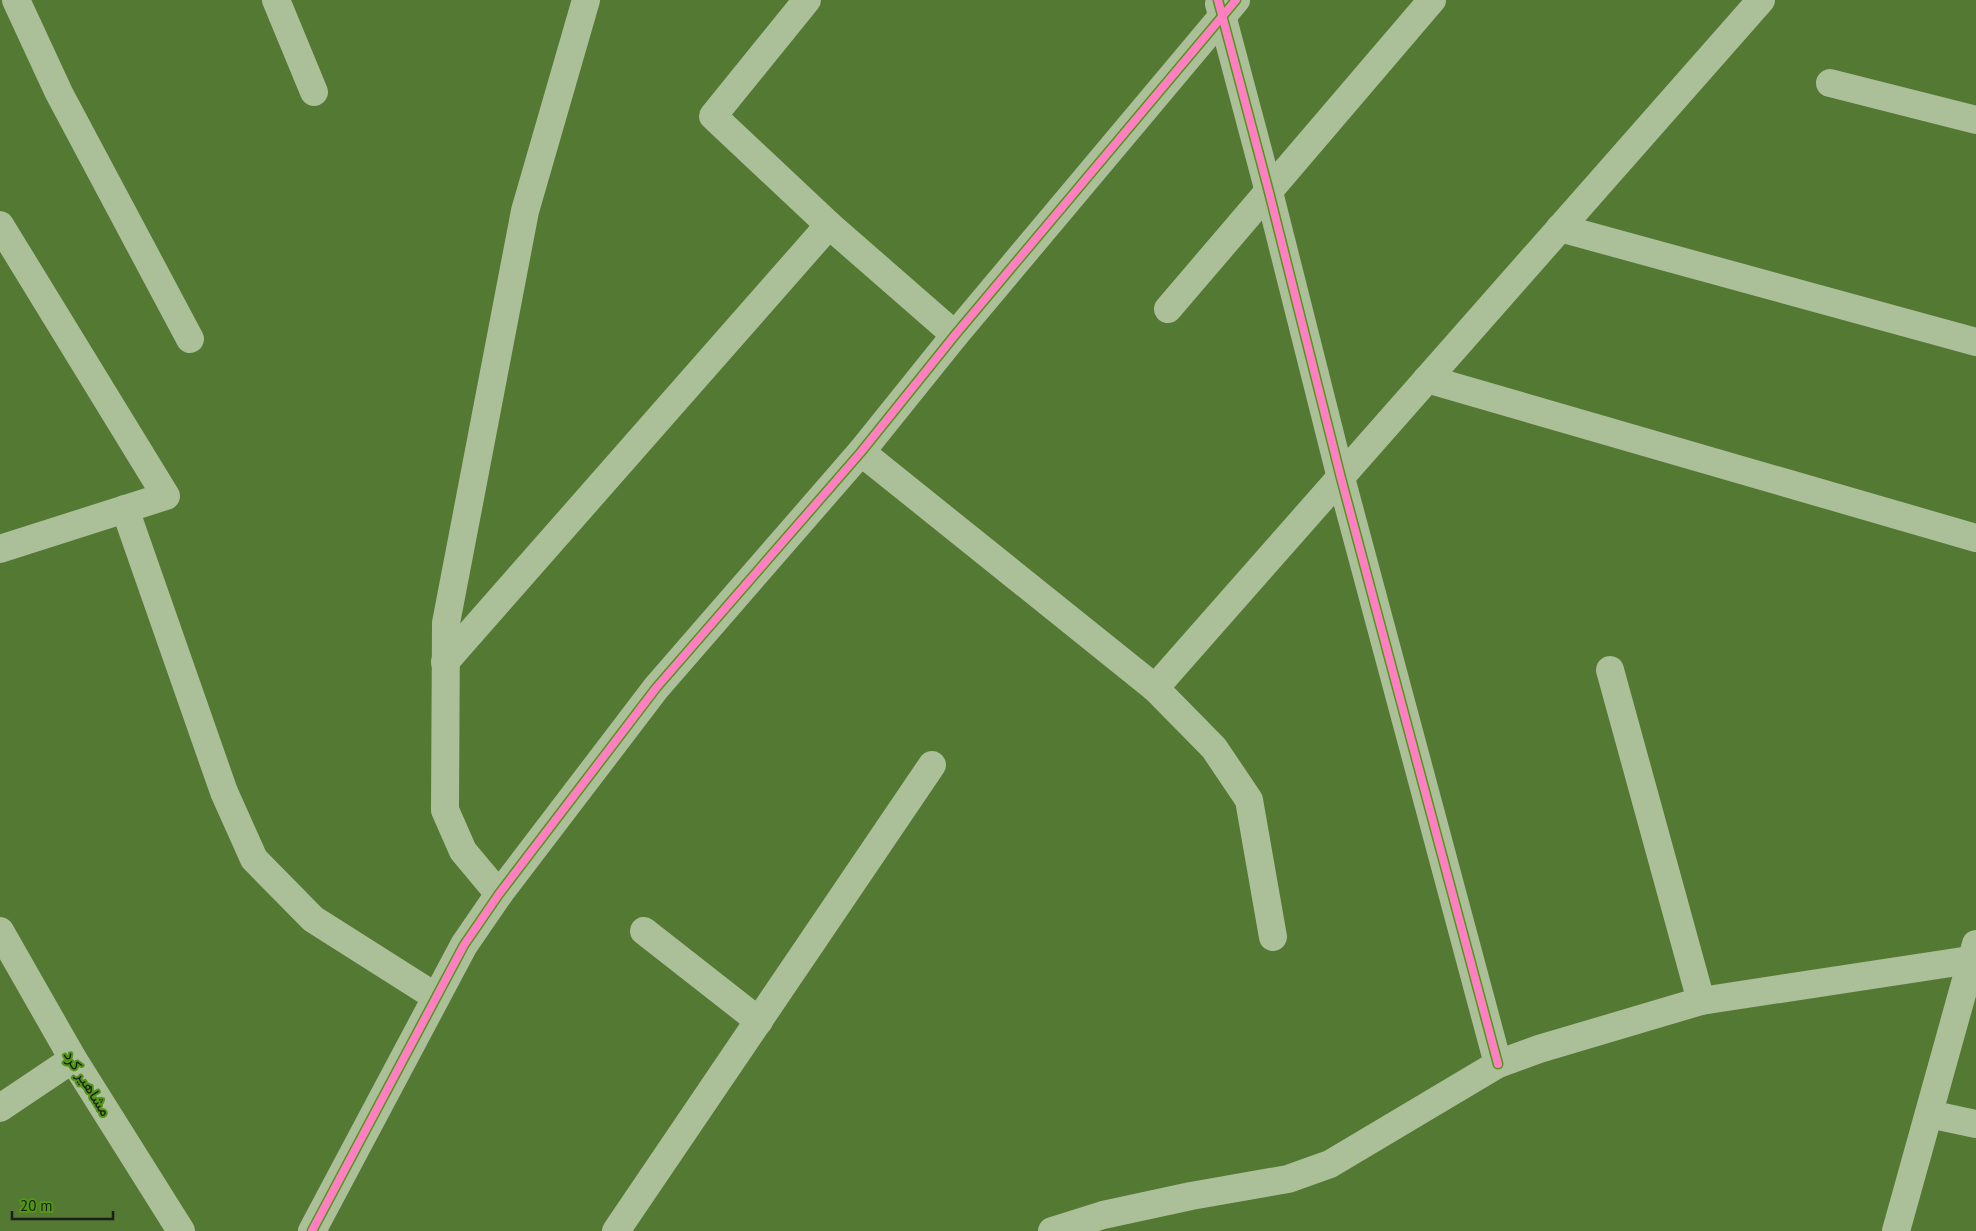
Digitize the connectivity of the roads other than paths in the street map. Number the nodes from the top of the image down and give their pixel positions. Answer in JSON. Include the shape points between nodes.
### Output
{"nodes":[{"id":1,"x":16,"y":0,"type":"edge"},
{"id":2,"x":276,"y":0,"type":"edge"},
{"id":3,"x":586,"y":0,"type":"edge"},
{"id":4,"x":807,"y":0,"type":"edge"},
{"id":5,"x":1432,"y":0,"type":"edge"},
{"id":6,"x":1761,"y":0,"type":"edge"},
{"id":7,"x":1226,"y":5,"type":"edge"},
{"id":8,"x":1830,"y":83,"type":"dead end"},
{"id":9,"x":314,"y":92,"type":"dead end"},
{"id":10,"x":1976,"y":120,"type":"edge"},
{"id":11,"x":1269,"y":192,"type":"junction"},
{"id":12,"x":0,"y":225,"type":"edge"},
{"id":13,"x":829,"y":225,"type":"junction"},
{"id":14,"x":1560,"y":228,"type":"junction"},
{"id":15,"x":1168,"y":309,"type":"dead end"},
{"id":16,"x":955,"y":334,"type":"junction"},
{"id":17,"x":190,"y":339,"type":"dead end"},
{"id":18,"x":1976,"y":342,"type":"edge"},
{"id":19,"x":1427,"y":379,"type":"junction"},
{"id":20,"x":861,"y":452,"type":"junction"},
{"id":21,"x":1340,"y":478,"type":"junction"},
{"id":22,"x":125,"y":509,"type":"junction"},
{"id":23,"x":1976,"y":538,"type":"edge"},
{"id":24,"x":0,"y":549,"type":"edge"},
{"id":25,"x":446,"y":662,"type":"junction"},
{"id":26,"x":1610,"y":670,"type":"dead end"},
{"id":27,"x":1155,"y":688,"type":"junction"},
{"id":28,"x":932,"y":765,"type":"dead end"},
{"id":29,"x":499,"y":894,"type":"junction"},
{"id":30,"x":0,"y":931,"type":"edge"},
{"id":31,"x":644,"y":931,"type":"dead end"},
{"id":32,"x":1273,"y":937,"type":"dead end"},
{"id":33,"x":1975,"y":954,"type":"edge"},
{"id":34,"x":436,"y":997,"type":"junction"},
{"id":35,"x":1700,"y":1001,"type":"junction"},
{"id":36,"x":759,"y":1021,"type":"junction"},
{"id":37,"x":73,"y":1059,"type":"junction"},
{"id":38,"x":1498,"y":1064,"type":"junction"},
{"id":39,"x":0,"y":1108,"type":"edge"},
{"id":40,"x":1929,"y":1114,"type":"junction"},
{"id":41,"x":1976,"y":1124,"type":"edge"},
{"id":42,"x":181,"y":1231,"type":"edge"},
{"id":43,"x":312,"y":1231,"type":"edge"},
{"id":44,"x":616,"y":1231,"type":"edge"},
{"id":45,"x":1052,"y":1231,"type":"edge"},
{"id":46,"x":1896,"y":1231,"type":"edge"}],
"edges":[{"from":1,"to":17,"type":"street","via":[[59,93]]},
{"from":2,"to":9,"type":"street"},
{"from":3,"to":25,"type":"street","via":[[526,211],[446,623]]},
{"from":4,"to":13,"type":"street","via":[[713,116]]},
{"from":5,"to":11,"type":"street"},
{"from":6,"to":14,"type":"street"},
{"from":7,"to":11,"type":"street"},
{"from":7,"to":16,"type":"street"},
{"from":8,"to":10,"type":"street"},
{"from":11,"to":15,"type":"street"},
{"from":11,"to":21,"type":"street"},
{"from":12,"to":22,"type":"street","via":[[166,496]]},
{"from":13,"to":16,"type":"street"},
{"from":13,"to":25,"type":"street"},
{"from":14,"to":18,"type":"street"},
{"from":14,"to":19,"type":"street"},
{"from":16,"to":20,"type":"street"},
{"from":19,"to":21,"type":"street"},
{"from":19,"to":23,"type":"street"},
{"from":20,"to":27,"type":"street"},
{"from":20,"to":29,"type":"street","via":[[656,688]]},
{"from":21,"to":27,"type":"street"},
{"from":21,"to":38,"type":"street"},
{"from":22,"to":24,"type":"street"},
{"from":22,"to":34,"type":"street","via":[[224,792],[254,859],[313,919]]},
{"from":25,"to":29,"type":"street","via":[[445,810],[463,851]]},
{"from":26,"to":35,"type":"street"},
{"from":27,"to":32,"type":"street","via":[[1214,748],[1249,800]]},
{"from":28,"to":36,"type":"street"},
{"from":29,"to":34,"type":"street","via":[[464,945]]},
{"from":30,"to":37,"type":"street","name":"مشاهیر کرد"},
{"from":31,"to":36,"type":"street"},
{"from":33,"to":35,"type":"street"},
{"from":33,"to":40,"type":"street"},
{"from":34,"to":43,"type":"street"},
{"from":35,"to":38,"type":"street"},
{"from":36,"to":44,"type":"street"},
{"from":37,"to":39,"type":"street"},
{"from":37,"to":42,"type":"street","name":"مشاهیر کرد"},
{"from":38,"to":45,"type":"street","via":[[1330,1164],[1288,1179],[1102,1215]]},
{"from":40,"to":41,"type":"street"},
{"from":40,"to":46,"type":"street"}]}
